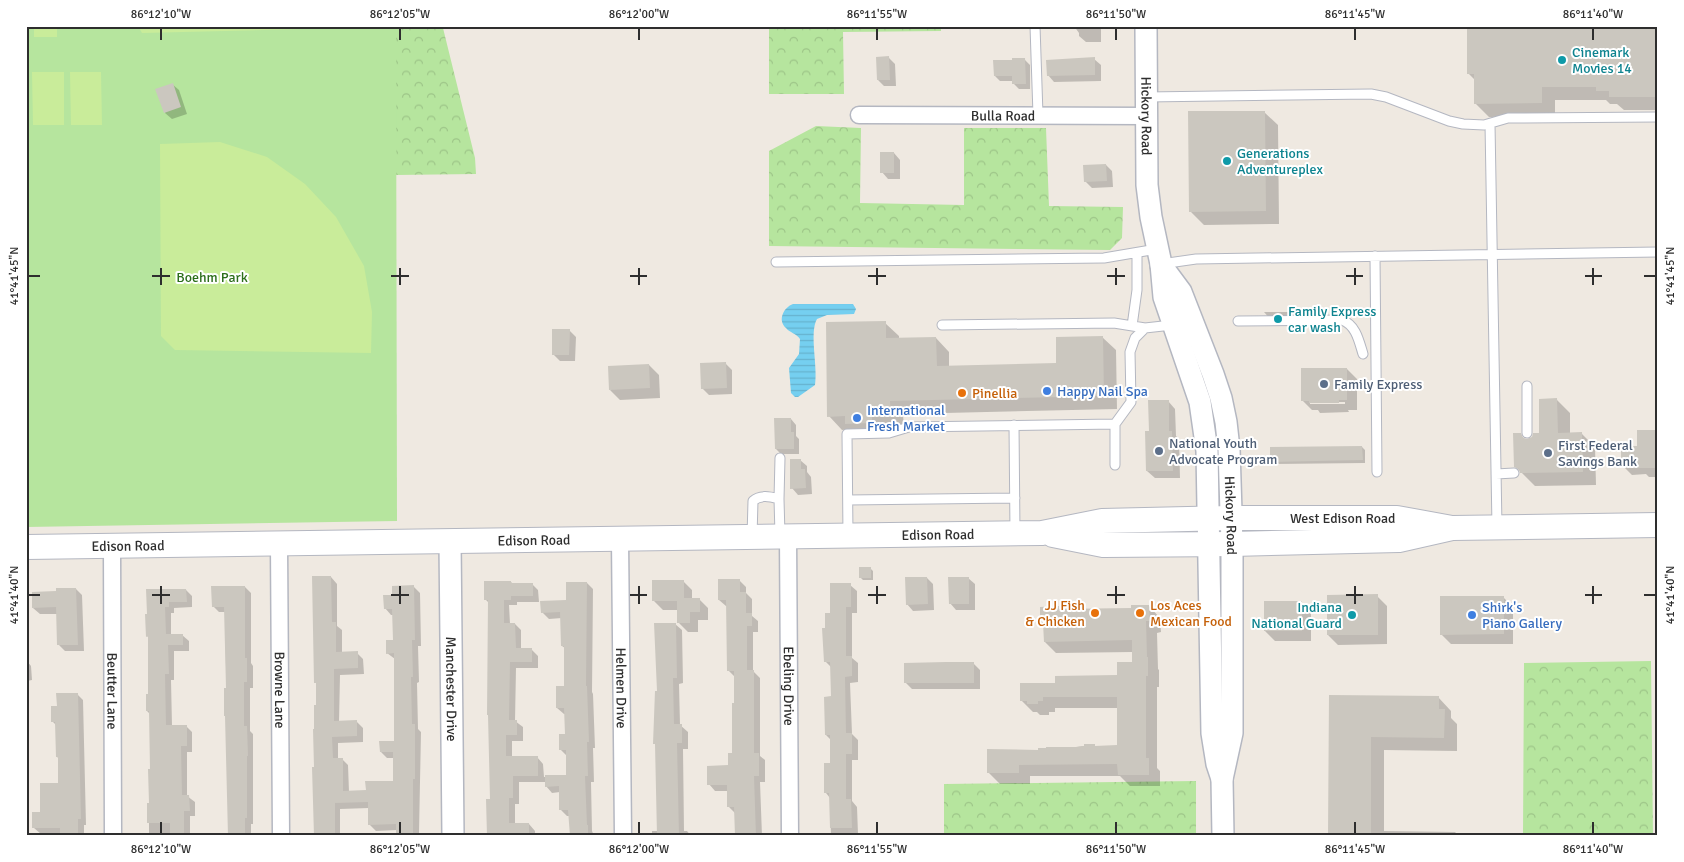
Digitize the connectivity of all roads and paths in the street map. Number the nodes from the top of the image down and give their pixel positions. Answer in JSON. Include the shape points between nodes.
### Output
{"nodes":[{"id":1,"x":1035,"y":26,"type":"edge"},
{"id":2,"x":1146,"y":26,"type":"edge"},
{"id":3,"x":1146,"y":106,"type":"junction"},
{"id":4,"x":859,"y":115,"type":"dead end"},
{"id":5,"x":1038,"y":115,"type":"junction"},
{"id":6,"x":1658,"y":117,"type":"edge"},
{"id":7,"x":1490,"y":124,"type":"junction"},
{"id":8,"x":1658,"y":252,"type":"edge"},
{"id":9,"x":1492,"y":254,"type":"junction"},
{"id":10,"x":1152,"y":255,"type":"junction"},
{"id":11,"x":1375,"y":256,"type":"junction"},
{"id":12,"x":776,"y":262,"type":"dead end"},
{"id":13,"x":1238,"y":321,"type":"dead end"},
{"id":14,"x":942,"y":325,"type":"dead end"},
{"id":15,"x":1172,"y":325,"type":"junction"},
{"id":16,"x":1132,"y":326,"type":"junction"},
{"id":17,"x":1145,"y":328,"type":"junction"},
{"id":18,"x":1364,"y":354,"type":"dead end"},
{"id":19,"x":1526,"y":386,"type":"dead end"},
{"id":20,"x":1115,"y":424,"type":"junction"},
{"id":21,"x":1014,"y":425,"type":"junction"},
{"id":22,"x":1527,"y":433,"type":"dead end"},
{"id":23,"x":780,"y":458,"type":"dead end"},
{"id":24,"x":1115,"y":465,"type":"dead end"},
{"id":25,"x":1377,"y":472,"type":"dead end"},
{"id":26,"x":1514,"y":473,"type":"dead end"},
{"id":27,"x":1496,"y":474,"type":"junction"},
{"id":28,"x":1015,"y":498,"type":"junction"},
{"id":29,"x":779,"y":499,"type":"junction"},
{"id":30,"x":848,"y":500,"type":"junction"},
{"id":31,"x":1220,"y":519,"type":"junction"},
{"id":32,"x":1658,"y":525,"type":"edge"},
{"id":33,"x":1497,"y":527,"type":"junction"},
{"id":34,"x":1452,"y":528,"type":"junction"},
{"id":35,"x":1042,"y":533,"type":"junction"},
{"id":36,"x":1015,"y":534,"type":"junction"},
{"id":37,"x":848,"y":535,"type":"junction"},
{"id":38,"x":784,"y":536,"type":"junction"},
{"id":39,"x":752,"y":537,"type":"junction"},
{"id":40,"x":620,"y":539,"type":"junction"},
{"id":41,"x":450,"y":541,"type":"junction"},
{"id":42,"x":279,"y":544,"type":"junction"},
{"id":43,"x":1221,"y":544,"type":"junction"},
{"id":44,"x":112,"y":546,"type":"junction"},
{"id":45,"x":26,"y":547,"type":"edge"},
{"id":46,"x":113,"y":836,"type":"edge"},
{"id":47,"x":281,"y":836,"type":"edge"},
{"id":48,"x":453,"y":836,"type":"edge"},
{"id":49,"x":623,"y":836,"type":"edge"},
{"id":50,"x":790,"y":836,"type":"edge"},
{"id":51,"x":1223,"y":836,"type":"edge"}],
"edges":[{"from":1,"to":5,"type":"lane"},
{"from":2,"to":3,"type":"street","name":"Hickory Road"},
{"from":3,"to":5,"type":"street","name":"Bulla Road"},
{"from":3,"to":7,"type":"lane","via":[[1371,94],[1386,96],[1457,123]]},
{"from":3,"to":10,"type":"street","name":"Hickory Road"},
{"from":4,"to":5,"type":"street","name":"Bulla Road"},
{"from":6,"to":7,"type":"lane","via":[[1508,118]]},
{"from":7,"to":9,"type":"lane"},
{"from":8,"to":9,"type":"lane"},
{"from":9,"to":11,"type":"lane"},
{"from":9,"to":27,"type":"lane"},
{"from":10,"to":11,"type":"lane","via":[[1196,259]]},
{"from":10,"to":12,"type":"lane"},
{"from":10,"to":15,"type":"street","name":"Hickory Road"},
{"from":10,"to":16,"type":"lane","via":[[1137,290]]},
{"from":10,"to":31,"type":"street","name":"Hickory Road","via":[[1181,292],[1221,398],[1229,449]]},
{"from":11,"to":25,"type":"lane"},
{"from":13,"to":18,"type":"lane","via":[[1342,320],[1352,326]]},
{"from":14,"to":16,"type":"lane","via":[[1114,323]]},
{"from":15,"to":17,"type":"lane"},
{"from":15,"to":31,"type":"street","name":"Hickory Road","via":[[1200,402]]},
{"from":16,"to":17,"type":"lane"},
{"from":17,"to":20,"type":"lane","via":[[1135,338],[1130,352],[1130,404]]},
{"from":19,"to":22,"type":"lane"},
{"from":20,"to":21,"type":"lane"},
{"from":20,"to":24,"type":"lane"},
{"from":21,"to":28,"type":"lane"},
{"from":21,"to":30,"type":"lane","via":[[909,427],[889,433],[847,434]]},
{"from":23,"to":29,"type":"lane"},
{"from":26,"to":27,"type":"lane"},
{"from":27,"to":33,"type":"lane"},
{"from":28,"to":30,"type":"lane"},
{"from":28,"to":36,"type":"lane"},
{"from":29,"to":38,"type":"lane"},
{"from":29,"to":39,"type":"lane","via":[[757,497],[753,501]]},
{"from":30,"to":37,"type":"lane"},
{"from":31,"to":34,"type":"main road","name":"West Edison Road","via":[[1398,518]]},
{"from":31,"to":35,"type":"main road","name":"Edison Road","via":[[1102,521]]},
{"from":31,"to":43,"type":"street","name":"Hickory Road"},
{"from":32,"to":33,"type":"main road","name":"West Edison Road"},
{"from":33,"to":34,"type":"main road","name":"West Edison Road"},
{"from":34,"to":43,"type":"main road","name":"West Edison Road","via":[[1398,540]]},
{"from":35,"to":36,"type":"main road","name":"Edison Road"},
{"from":35,"to":43,"type":"main road","name":"Edison Road","via":[[1103,545]]},
{"from":36,"to":37,"type":"main road","name":"Edison Road"},
{"from":37,"to":38,"type":"main road","name":"Edison Road"},
{"from":38,"to":39,"type":"main road","name":"Edison Road"},
{"from":38,"to":50,"type":"street","name":"Ebeling Drive"},
{"from":39,"to":40,"type":"main road","name":"Edison Road"},
{"from":40,"to":41,"type":"main road","name":"Edison Road"},
{"from":40,"to":49,"type":"street","name":"Helmen Drive"},
{"from":41,"to":42,"type":"main road","name":"Edison Road"},
{"from":41,"to":48,"type":"street","name":"Manchester Drive"},
{"from":42,"to":44,"type":"main road","name":"Edison Road"},
{"from":42,"to":47,"type":"street","name":"Browne Lane"},
{"from":43,"to":51,"type":"street","name":"Hickory Road","via":[[1212,733],[1222,779]]},
{"from":44,"to":45,"type":"main road","name":"Edison Road"},
{"from":44,"to":46,"type":"street","name":"Beutter Lane"}]}
